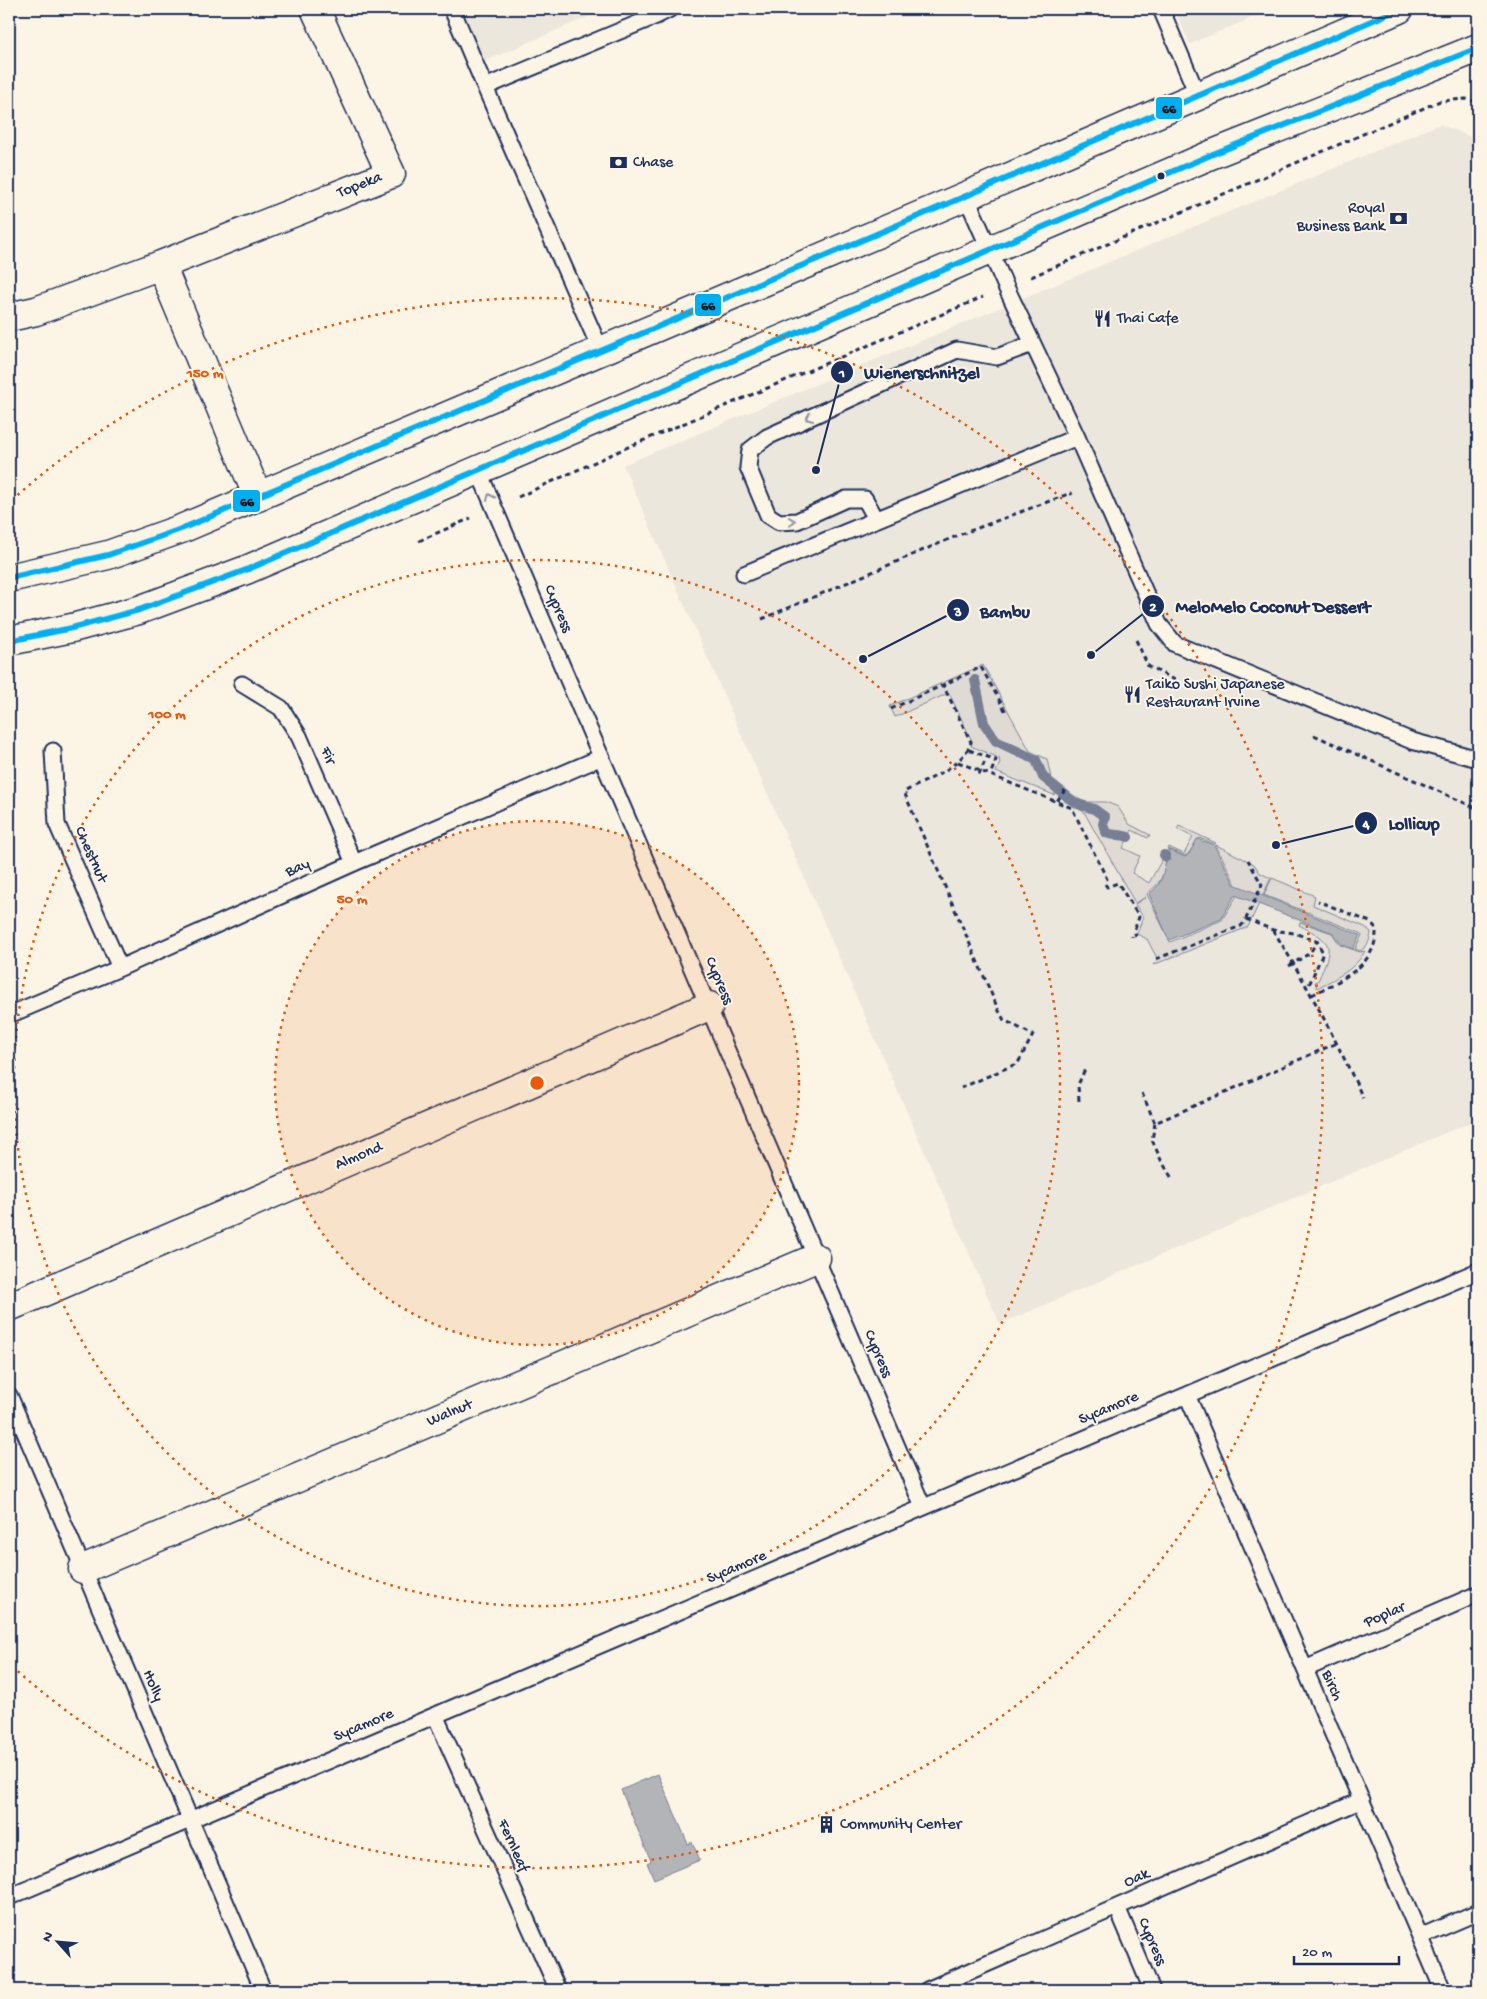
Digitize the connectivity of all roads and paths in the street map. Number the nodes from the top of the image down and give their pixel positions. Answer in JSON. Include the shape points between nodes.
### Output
{"nodes":[{"id":1,"x":315,"y":9,"type":"edge"},
{"id":2,"x":452,"y":9,"type":"edge"},
{"id":3,"x":1161,"y":9,"type":"edge"},
{"id":4,"x":1399,"y":9,"type":"edge"},
{"id":5,"x":660,"y":11,"type":"edge"},
{"id":6,"x":1478,"y":48,"type":"edge"},
{"id":7,"x":485,"y":87,"type":"junction"},
{"id":8,"x":1198,"y":96,"type":"junction"},
{"id":9,"x":1478,"y":102,"type":"edge"},
{"id":10,"x":966,"y":196,"type":"junction"},
{"id":11,"x":990,"y":251,"type":"junction"},
{"id":12,"x":161,"y":265,"type":"junction"},
{"id":13,"x":1006,"y":287,"type":"junction"},
{"id":14,"x":9,"y":317,"type":"edge"},
{"id":15,"x":1032,"y":344,"type":"junction"},
{"id":16,"x":601,"y":351,"type":"junction"},
{"id":17,"x":1077,"y":437,"type":"junction"},
{"id":18,"x":478,"y":470,"type":"junction"},
{"id":19,"x":258,"y":497,"type":"junction"},
{"id":20,"x":1075,"y":502,"type":"dead end"},
{"id":21,"x":495,"y":507,"type":"junction"},
{"id":22,"x":876,"y":519,"type":"junction"},
{"id":23,"x":419,"y":542,"type":"dead end"},
{"id":24,"x":744,"y":574,"type":"dead end"},
{"id":25,"x":9,"y":578,"type":"edge"},
{"id":26,"x":762,"y":619,"type":"dead end"},
{"id":27,"x":1136,"y":639,"type":"dead end"},
{"id":28,"x":9,"y":641,"type":"edge"},
{"id":29,"x":1175,"y":680,"type":"dead end"},
{"id":30,"x":242,"y":684,"type":"dead end"},
{"id":31,"x":943,"y":685,"type":"junction"},
{"id":32,"x":891,"y":709,"type":"dead end"},
{"id":33,"x":1007,"y":714,"type":"dead end"},
{"id":34,"x":1314,"y":734,"type":"dead end"},
{"id":35,"x":969,"y":750,"type":"junction"},
{"id":36,"x":53,"y":751,"type":"dead end"},
{"id":37,"x":602,"y":757,"type":"junction"},
{"id":38,"x":986,"y":758,"type":"junction"},
{"id":39,"x":1478,"y":759,"type":"edge"},
{"id":40,"x":958,"y":762,"type":"junction"},
{"id":41,"x":979,"y":774,"type":"dead end"},
{"id":42,"x":990,"y":775,"type":"junction"},
{"id":43,"x":1065,"y":790,"type":"dead end"},
{"id":44,"x":1058,"y":799,"type":"junction"},
{"id":45,"x":1478,"y":809,"type":"edge"},
{"id":46,"x":1248,"y":860,"type":"dead end"},
{"id":47,"x":354,"y":863,"type":"junction"},
{"id":48,"x":1318,"y":901,"type":"dead end"},
{"id":49,"x":1246,"y":919,"type":"junction"},
{"id":50,"x":1273,"y":930,"type":"junction"},
{"id":51,"x":1136,"y":936,"type":"dead end"},
{"id":52,"x":1316,"y":942,"type":"junction"},
{"id":53,"x":1156,"y":959,"type":"dead end"},
{"id":54,"x":1289,"y":966,"type":"dead end"},
{"id":55,"x":120,"y":968,"type":"junction"},
{"id":56,"x":1308,"y":987,"type":"junction"},
{"id":57,"x":1312,"y":995,"type":"junction"},
{"id":58,"x":710,"y":1006,"type":"junction"},
{"id":59,"x":9,"y":1014,"type":"edge"},
{"id":60,"x":1337,"y":1043,"type":"junction"},
{"id":61,"x":1084,"y":1069,"type":"dead end"},
{"id":62,"x":961,"y":1088,"type":"dead end"},
{"id":63,"x":1142,"y":1093,"type":"dead end"},
{"id":64,"x":1363,"y":1098,"type":"dead end"},
{"id":65,"x":1079,"y":1101,"type":"dead end"},
{"id":66,"x":1155,"y":1123,"type":"junction"},
{"id":67,"x":1173,"y":1180,"type":"dead end"},
{"id":68,"x":816,"y":1258,"type":"junction"},
{"id":69,"x":1478,"y":1271,"type":"edge"},
{"id":70,"x":9,"y":1307,"type":"edge"},
{"id":71,"x":9,"y":1395,"type":"edge"},
{"id":72,"x":1187,"y":1396,"type":"junction"},
{"id":73,"x":924,"y":1507,"type":"junction"},
{"id":74,"x":83,"y":1570,"type":"junction"},
{"id":75,"x":1478,"y":1594,"type":"edge"},
{"id":76,"x":1305,"y":1669,"type":"junction"},
{"id":77,"x":435,"y":1715,"type":"junction"},
{"id":78,"x":1362,"y":1800,"type":"junction"},
{"id":79,"x":190,"y":1820,"type":"junction"},
{"id":80,"x":9,"y":1897,"type":"edge"},
{"id":81,"x":1117,"y":1907,"type":"junction"},
{"id":82,"x":1478,"y":1912,"type":"edge"},
{"id":83,"x":1420,"y":1937,"type":"junction"},
{"id":84,"x":263,"y":1990,"type":"edge"},
{"id":85,"x":558,"y":1990,"type":"edge"},
{"id":86,"x":927,"y":1990,"type":"edge"},
{"id":87,"x":1152,"y":1990,"type":"edge"},
{"id":88,"x":1443,"y":1990,"type":"edge"}],
"edges":[{"from":1,"to":12,"type":"main road","name":"Topeka","via":[[391,174]]},
{"from":2,"to":7,"type":"lane"},
{"from":3,"to":8,"type":"lane"},
{"from":4,"to":8,"type":"main road"},
{"from":5,"to":7,"type":"lane"},
{"from":6,"to":11,"type":"main road","via":[[1213,154]]},
{"from":7,"to":16,"type":"lane"},
{"from":8,"to":10,"type":"main road"},
{"from":9,"to":13,"type":"path","via":[[1466,99],[1440,101]]},
{"from":10,"to":11,"type":"lane"},
{"from":10,"to":16,"type":"main road"},
{"from":11,"to":13,"type":"lane"},
{"from":11,"to":18,"type":"main road"},
{"from":12,"to":14,"type":"main road","name":"Topeka","via":[[36,311]]},
{"from":12,"to":19,"type":"main road"},
{"from":13,"to":15,"type":"lane"},
{"from":13,"to":21,"type":"path","via":[[628,447]]},
{"from":15,"to":17,"type":"lane"},
{"from":15,"to":22,"type":"lane","one_way":true,"via":[[997,357],[957,350],[768,437],[750,450],[748,467],[768,515],[779,522],[797,521],[846,499],[865,498]]},
{"from":16,"to":19,"type":"main road"},
{"from":17,"to":22,"type":"lane"},
{"from":17,"to":39,"type":"lane","via":[[1159,624],[1176,644],[1412,741]]},
{"from":21,"to":18,"type":"lane","name":"Cypress","one_way":true},
{"from":18,"to":28,"type":"main road","via":[[246,570],[148,607],[106,620]]},
{"from":19,"to":25,"type":"main road","via":[[108,555]]},
{"from":20,"to":26,"type":"path","via":[[1071,493],[1052,500],[959,535]]},
{"from":21,"to":23,"type":"path"},
{"from":21,"to":37,"type":"lane","name":"Cypress"},
{"from":22,"to":24,"type":"lane"},
{"from":27,"to":29,"type":"path","via":[[1148,666]]},
{"from":30,"to":47,"type":"lane","name":"Fir","via":[[281,708],[299,736]]},
{"from":31,"to":32,"type":"path"},
{"from":31,"to":33,"type":"path","via":[[981,667]]},
{"from":31,"to":35,"type":"path","via":[[971,742]]},
{"from":34,"to":45,"type":"path"},
{"from":35,"to":38,"type":"path"},
{"from":35,"to":40,"type":"path"},
{"from":36,"to":55,"type":"lane","name":"Chestnut","via":[[57,824]]},
{"from":37,"to":47,"type":"lane","name":"Bay"},
{"from":37,"to":58,"type":"lane","name":"Cypress"},
{"from":38,"to":41,"type":"path","bridge":true},
{"from":38,"to":42,"type":"path","via":[[996,760]]},
{"from":40,"to":42,"type":"path"},
{"from":40,"to":62,"type":"path","via":[[904,792],[1001,1015],[1004,1020],[1033,1035],[1018,1063]]},
{"from":42,"to":44,"type":"path"},
{"from":43,"to":44,"type":"path"},
{"from":44,"to":51,"type":"path","via":[[1072,808],[1107,887],[1118,883],[1139,917],[1134,931]]},
{"from":46,"to":49,"type":"path","via":[[1262,885]]},
{"from":47,"to":55,"type":"lane","name":"Bay"},
{"from":48,"to":57,"type":"path","via":[[1370,922],[1376,928],[1376,939],[1368,957],[1354,973]]},
{"from":49,"to":50,"type":"path"},
{"from":49,"to":53,"type":"path","via":[[1240,926]]},
{"from":50,"to":52,"type":"path","via":[[1294,933]]},
{"from":50,"to":56,"type":"path"},
{"from":52,"to":54,"type":"path","bridge":true,"via":[[1310,953]]},
{"from":52,"to":56,"type":"path","via":[[1322,953]]},
{"from":55,"to":59,"type":"lane","name":"Bay"},
{"from":56,"to":57,"type":"path"},
{"from":57,"to":60,"type":"path"},
{"from":58,"to":68,"type":"lane","name":"Cypress"},
{"from":58,"to":70,"type":"main road","name":"Almond"},
{"from":60,"to":64,"type":"path"},
{"from":60,"to":66,"type":"path"},
{"from":61,"to":65,"type":"path","via":[[1078,1085]]},
{"from":63,"to":66,"type":"path"},
{"from":66,"to":67,"type":"path","via":[[1152,1140]]},
{"from":68,"to":73,"type":"lane","name":"Cypress"},
{"from":68,"to":74,"type":"main road","name":"Walnut"},
{"from":69,"to":72,"type":"lane","name":"Sycamore"},
{"from":71,"to":74,"type":"lane","name":"Holly"},
{"from":72,"to":73,"type":"lane","name":"Sycamore"},
{"from":72,"to":76,"type":"lane","name":"Birch"},
{"from":73,"to":77,"type":"lane","name":"Sycamore"},
{"from":74,"to":79,"type":"lane","name":"Holly"},
{"from":75,"to":76,"type":"lane","name":"Poplar"},
{"from":76,"to":78,"type":"lane","name":"Birch"},
{"from":77,"to":79,"type":"lane","name":"Sycamore"},
{"from":77,"to":85,"type":"lane","name":"Fernleaf"},
{"from":78,"to":81,"type":"lane","name":"Oak"},
{"from":78,"to":83,"type":"lane","name":"Birch"},
{"from":79,"to":80,"type":"lane","name":"Sycamore"},
{"from":79,"to":84,"type":"lane","name":"Holly"},
{"from":81,"to":86,"type":"lane","name":"Oak"},
{"from":81,"to":87,"type":"lane","name":"Cypress"},
{"from":82,"to":83,"type":"lane"},
{"from":83,"to":88,"type":"lane","name":"Birch"}]}
